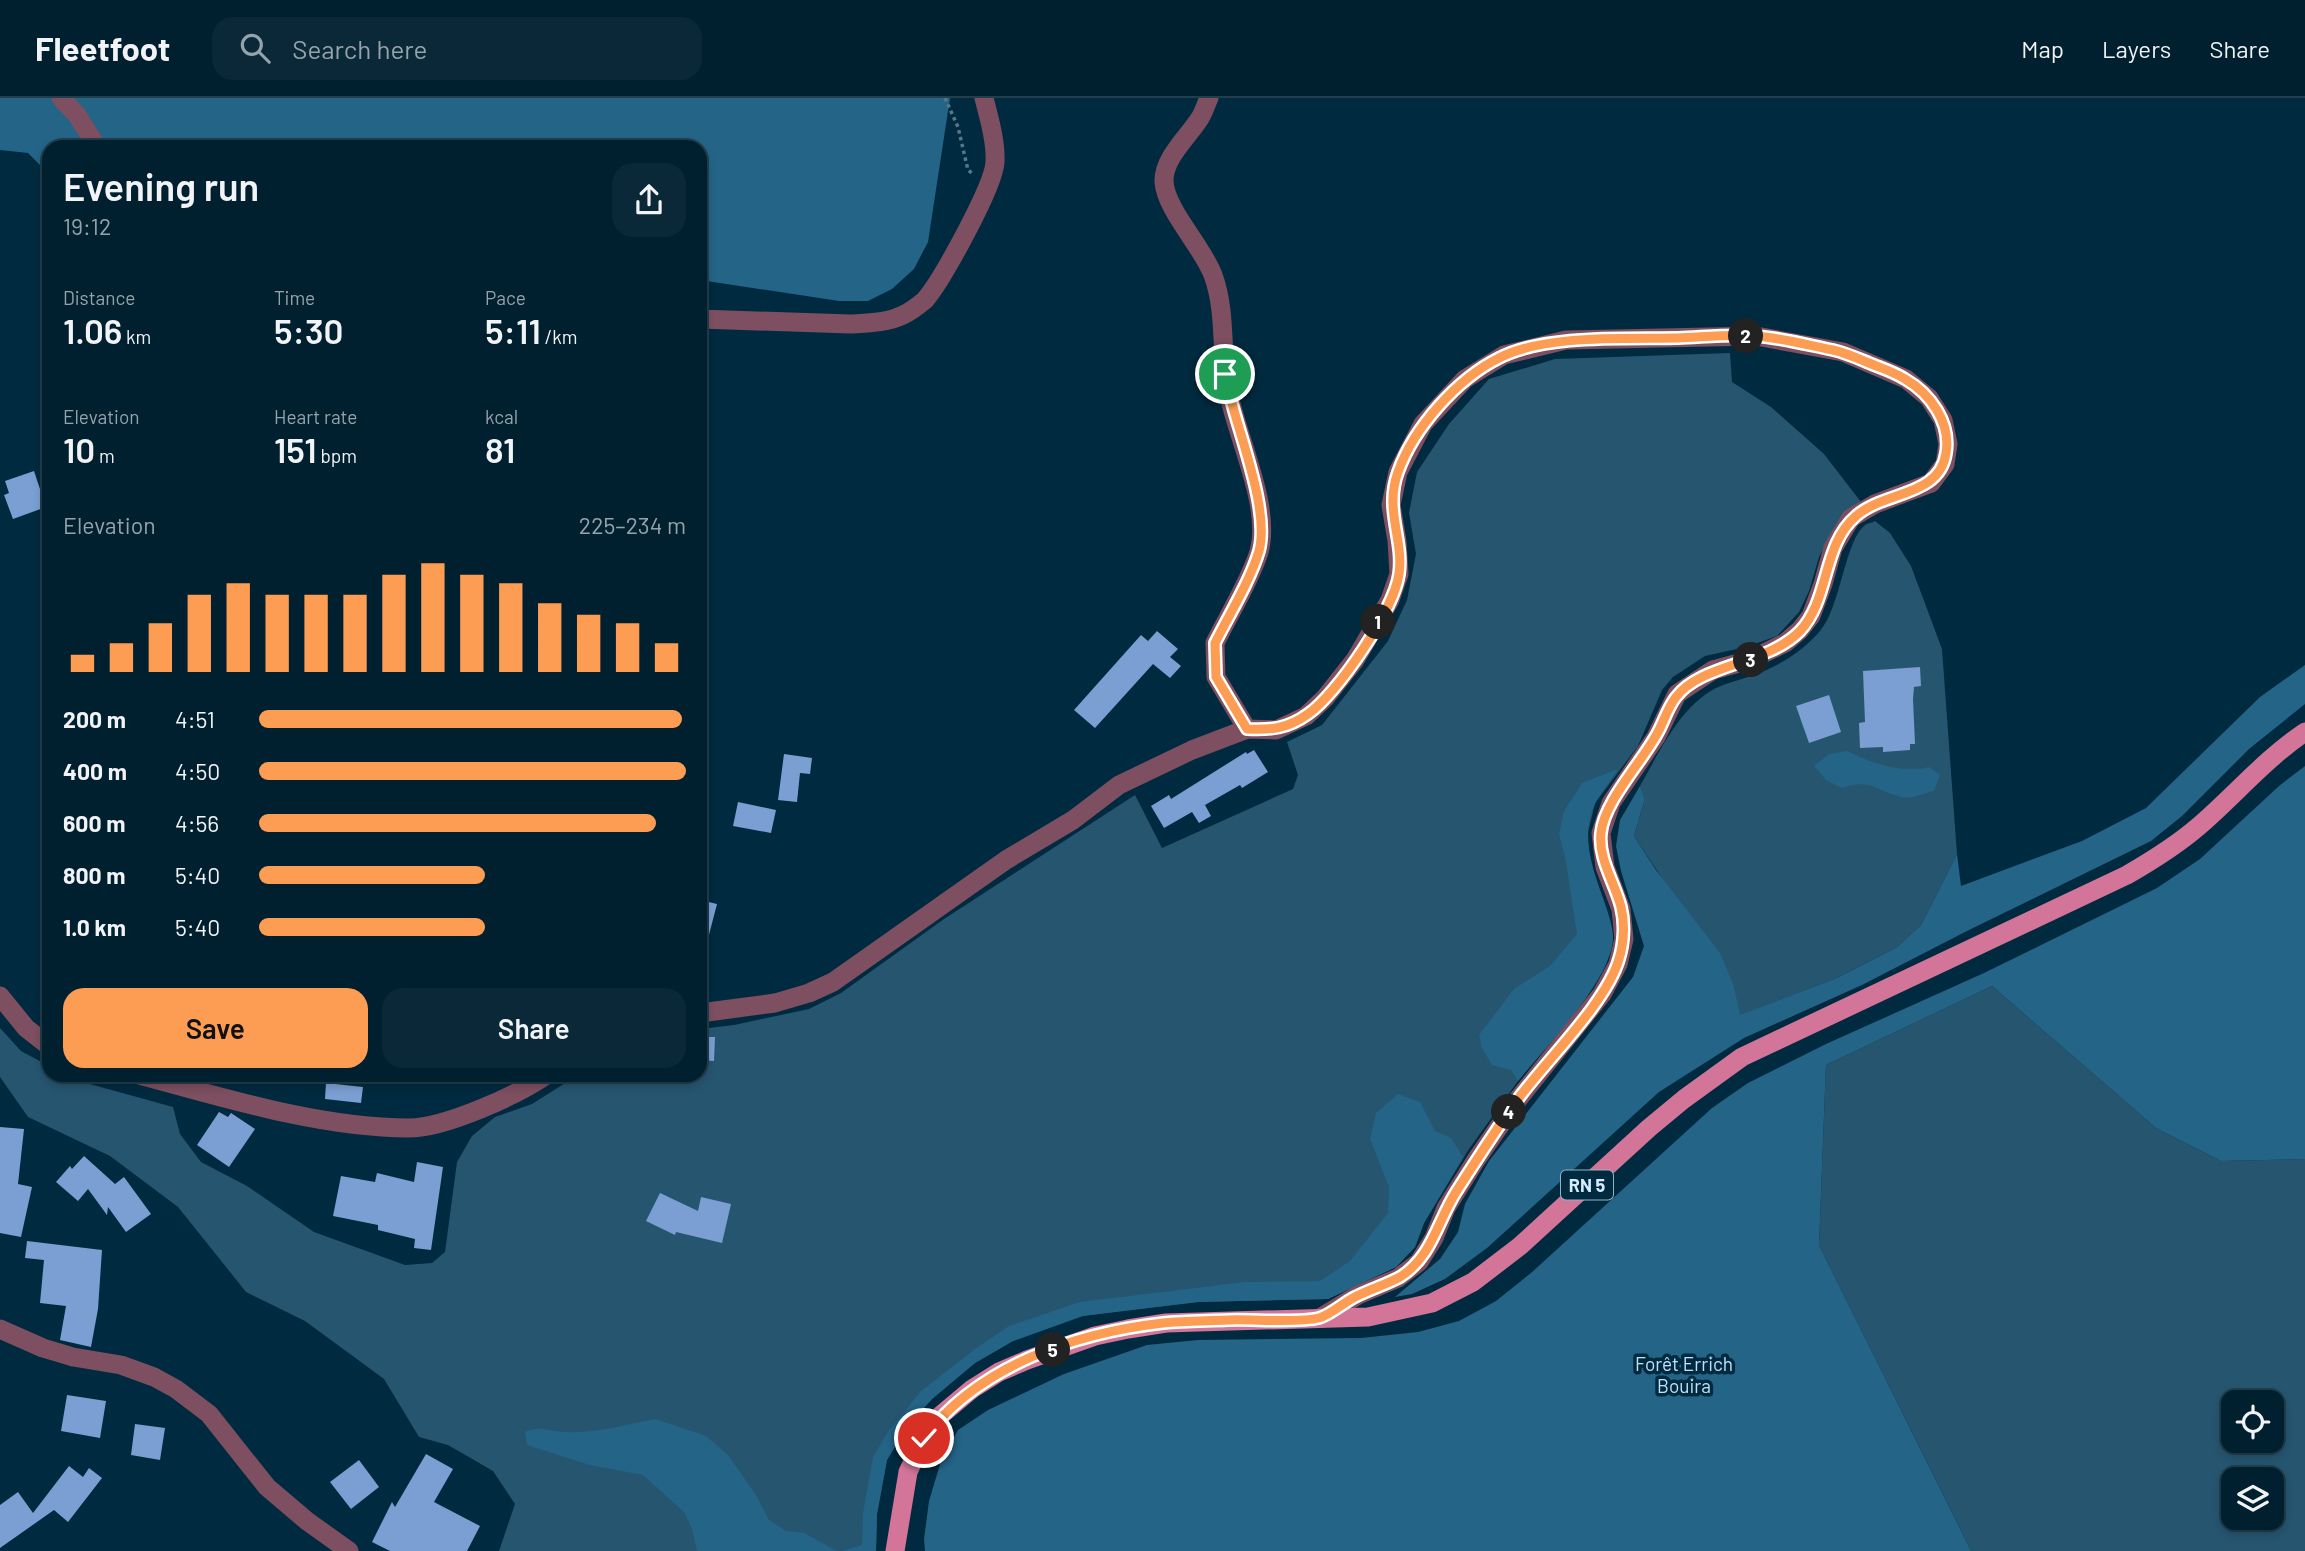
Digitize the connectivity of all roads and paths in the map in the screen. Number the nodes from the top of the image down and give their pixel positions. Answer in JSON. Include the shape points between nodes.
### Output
{"nodes":[{"id":1,"x":61,"y":98,"type":"edge"},
{"id":2,"x":945,"y":98,"type":"edge"},
{"id":3,"x":984,"y":98,"type":"edge"},
{"id":4,"x":1209,"y":98,"type":"edge"},
{"id":5,"x":93,"y":140,"type":"edge"},
{"id":6,"x":987,"y":188,"type":"junction"},
{"id":7,"x":707,"y":318,"type":"edge"},
{"id":8,"x":1247,"y":729,"type":"junction"},
{"id":9,"x":2305,"y":732,"type":"edge"},
{"id":10,"x":0,"y":996,"type":"edge"},
{"id":11,"x":707,"y":1012,"type":"edge"},
{"id":12,"x":42,"y":1041,"type":"edge"},
{"id":13,"x":165,"y":1082,"type":"edge"},
{"id":14,"x":534,"y":1082,"type":"edge"},
{"id":15,"x":1320,"y":1318,"type":"junction"},
{"id":16,"x":0,"y":1329,"type":"edge"},
{"id":17,"x":349,"y":1551,"type":"edge"},
{"id":18,"x":895,"y":1551,"type":"edge"}],
"edges":[{"from":1,"to":5,"type":"street"},
{"from":2,"to":6,"type":"path","via":[[958,127],[968,170]]},
{"from":3,"to":6,"type":"street","via":[[995,164]]},
{"from":4,"to":8,"type":"street","via":[[1170,159],[1164,180],[1169,201],[1214,277],[1229,401],[1258,498],[1259,551],[1215,643],[1214,657],[1216,677]]},
{"from":6,"to":7,"type":"street","via":[[944,273],[923,302],[902,316],[850,324]]},
{"from":8,"to":11,"type":"street","via":[[1119,785],[833,982],[775,1003]]},
{"from":8,"to":15,"type":"street","via":[[1276,730],[1306,716],[1355,660],[1390,600],[1399,574],[1391,505],[1398,472],[1423,424],[1465,379],[1504,355],[1566,340],[1756,336],[1843,352],[1906,379],[1929,398],[1943,420],[1948,444],[1945,464],[1931,483],[1875,504],[1852,519],[1833,548],[1815,606],[1800,630],[1750,660],[1713,670],[1677,694],[1656,737],[1611,803],[1601,833],[1605,867],[1622,909],[1623,939],[1618,964],[1602,994],[1476,1160],[1419,1262],[1398,1278]]},
{"from":9,"to":15,"type":"main road","number":"RN 5","via":[[2200,825],[2137,869],[1742,1058],[1649,1128],[1520,1246],[1473,1282],[1432,1303],[1368,1317]]},
{"from":10,"to":12,"type":"street"},
{"from":13,"to":14,"type":"street","via":[[264,1108],[410,1128],[435,1125]]},
{"from":15,"to":18,"type":"main road","number":"RN 5","via":[[1166,1323],[1128,1329],[1095,1335],[999,1373],[941,1415],[924,1438],[908,1472]]},
{"from":16,"to":17,"type":"street","via":[[43,1348],[121,1365],[176,1389],[209,1414],[267,1487]]}]}
